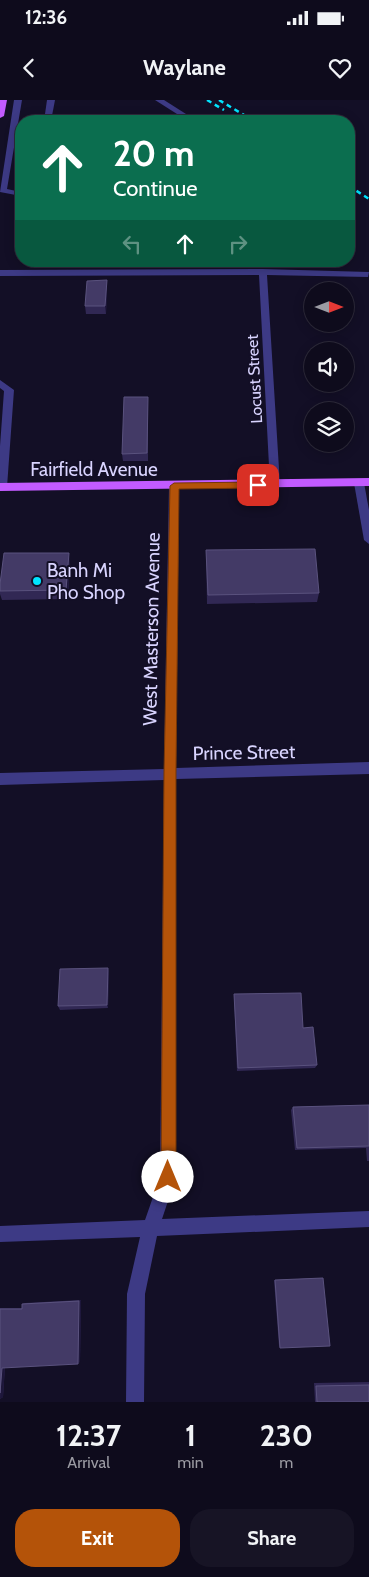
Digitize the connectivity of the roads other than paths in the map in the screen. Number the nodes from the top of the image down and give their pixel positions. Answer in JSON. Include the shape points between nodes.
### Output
{"nodes":[{"id":1,"x":3,"y":100,"type":"edge"},
{"id":2,"x":18,"y":100,"type":"edge"},
{"id":3,"x":51,"y":100,"type":"edge"},
{"id":4,"x":158,"y":100,"type":"edge"},
{"id":5,"x":17,"y":115,"type":"edge"},
{"id":6,"x":49,"y":115,"type":"edge"},
{"id":7,"x":183,"y":115,"type":"edge"},
{"id":8,"x":0,"y":116,"type":"edge"},
{"id":9,"x":15,"y":137,"type":"edge"},
{"id":10,"x":1,"y":190,"type":"edge"},
{"id":11,"x":15,"y":193,"type":"edge"},
{"id":12,"x":112,"y":267,"type":"edge"},
{"id":13,"x":245,"y":267,"type":"edge"},
{"id":14,"x":112,"y":272,"type":"junction"},
{"id":15,"x":245,"y":272,"type":"junction"},
{"id":16,"x":263,"y":272,"type":"junction"},
{"id":17,"x":0,"y":273,"type":"edge"},
{"id":18,"x":368,"y":274,"type":"edge"},
{"id":19,"x":0,"y":383,"type":"edge"},
{"id":20,"x":364,"y":483,"type":"edge"},
{"id":21,"x":275,"y":485,"type":"junction"},
{"id":22,"x":174,"y":486,"type":"junction"},
{"id":23,"x":1,"y":487,"type":"edge"},
{"id":24,"x":369,"y":540,"type":"edge"},
{"id":25,"x":369,"y":768,"type":"edge"},
{"id":26,"x":170,"y":772,"type":"junction"},
{"id":27,"x":0,"y":779,"type":"edge"},
{"id":28,"x":369,"y":1219,"type":"edge"},
{"id":29,"x":150,"y":1229,"type":"junction"},
{"id":30,"x":0,"y":1234,"type":"edge"},
{"id":31,"x":135,"y":1402,"type":"edge"}],
"edges":[{"from":1,"to":8,"type":"main road"},
{"from":2,"to":5,"type":"street"},
{"from":3,"to":6,"type":"street"},
{"from":4,"to":7,"type":"street"},
{"from":9,"to":10,"type":"street"},
{"from":10,"to":11,"type":"street"},
{"from":12,"to":14,"type":"street"},
{"from":13,"to":15,"type":"street"},
{"from":14,"to":15,"type":"street"},
{"from":14,"to":17,"type":"street"},
{"from":15,"to":16,"type":"street"},
{"from":16,"to":18,"type":"street"},
{"from":16,"to":21,"type":"street","name":"Locust Street"},
{"from":19,"to":23,"type":"street","via":[[9,390]]},
{"from":20,"to":21,"type":"main road","name":"Fairfield Avenue"},
{"from":20,"to":24,"type":"street"},
{"from":21,"to":22,"type":"main road","name":"Fairfield Avenue"},
{"from":22,"to":23,"type":"main road","name":"Fairfield Avenue"},
{"from":22,"to":26,"type":"street","name":"West Masterson Avenue"},
{"from":25,"to":26,"type":"street","name":"Prince Street"},
{"from":26,"to":27,"type":"street","name":"Prince Street"},
{"from":26,"to":29,"type":"street","name":"West Masterson Avenue","via":[[168,1177]]},
{"from":28,"to":29,"type":"street"},
{"from":29,"to":30,"type":"street"},
{"from":29,"to":31,"type":"street","via":[[136,1294]]}]}
